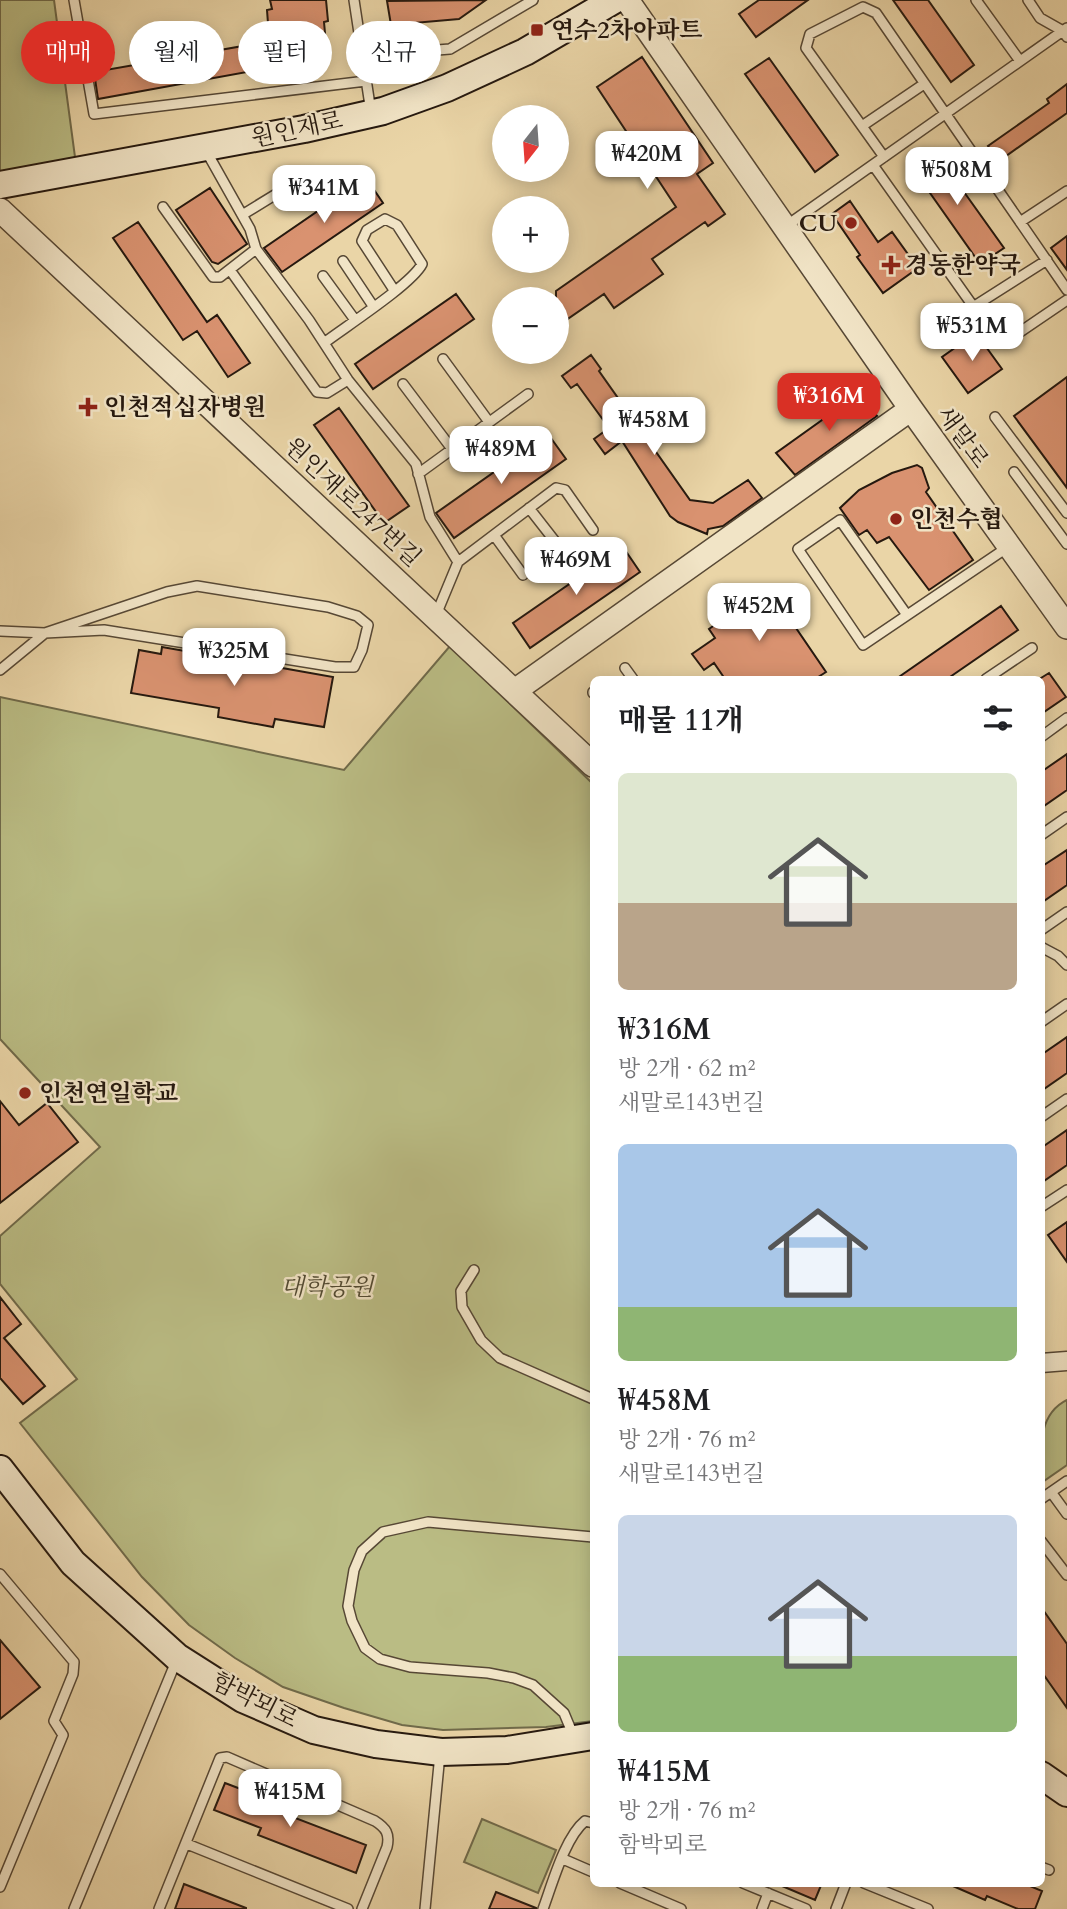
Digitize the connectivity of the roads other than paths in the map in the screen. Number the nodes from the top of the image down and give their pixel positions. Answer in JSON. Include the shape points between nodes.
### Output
{"nodes":[{"id":1,"x":74,"y":0,"type":"edge"},
{"id":2,"x":354,"y":0,"type":"edge"},
{"id":3,"x":533,"y":0,"type":"edge"},
{"id":4,"x":614,"y":0,"type":"edge"},
{"id":5,"x":627,"y":0,"type":"edge"},
{"id":6,"x":976,"y":0,"type":"edge"},
{"id":7,"x":1028,"y":0,"type":"edge"},
{"id":8,"x":357,"y":21,"type":"edge"},
{"id":9,"x":1066,"y":32,"type":"edge"},
{"id":10,"x":441,"y":50,"type":"edge"},
{"id":11,"x":1020,"y":61,"type":"junction"},
{"id":12,"x":346,"y":83,"type":"edge"},
{"id":13,"x":366,"y":84,"type":"edge"},
{"id":14,"x":924,"y":84,"type":"junction"},
{"id":15,"x":371,"y":114,"type":"junction"},
{"id":16,"x":945,"y":114,"type":"junction"},
{"id":17,"x":862,"y":126,"type":"junction"},
{"id":18,"x":204,"y":148,"type":"junction"},
{"id":19,"x":884,"y":157,"type":"junction"},
{"id":20,"x":873,"y":165,"type":"junction"},
{"id":21,"x":291,"y":185,"type":"dead end"},
{"id":22,"x":0,"y":186,"type":"edge"},
{"id":23,"x":1067,"y":191,"type":"edge"},
{"id":24,"x":163,"y":207,"type":"dead end"},
{"id":25,"x":0,"y":210,"type":"edge"},
{"id":26,"x":242,"y":215,"type":"junction"},
{"id":27,"x":1020,"y":222,"type":"junction"},
{"id":28,"x":785,"y":227,"type":"junction"},
{"id":29,"x":256,"y":248,"type":"junction"},
{"id":30,"x":1047,"y":260,"type":"junction"},
{"id":31,"x":343,"y":261,"type":"dead end"},
{"id":32,"x":230,"y":270,"type":"junction"},
{"id":33,"x":323,"y":276,"type":"dead end"},
{"id":34,"x":394,"y":290,"type":"junction"},
{"id":35,"x":1067,"y":290,"type":"edge"},
{"id":36,"x":1067,"y":300,"type":"edge"},
{"id":37,"x":373,"y":306,"type":"junction"},
{"id":38,"x":973,"y":307,"type":"junction"},
{"id":39,"x":355,"y":320,"type":"junction"},
{"id":40,"x":324,"y":343,"type":"junction"},
{"id":41,"x":443,"y":359,"type":"dead end"},
{"id":42,"x":348,"y":380,"type":"junction"},
{"id":43,"x":403,"y":384,"type":"dead end"},
{"id":44,"x":528,"y":394,"type":"dead end"},
{"id":45,"x":911,"y":409,"type":"junction"},
{"id":46,"x":995,"y":417,"type":"dead end"},
{"id":47,"x":489,"y":422,"type":"junction"},
{"id":48,"x":452,"y":449,"type":"junction"},
{"id":49,"x":1014,"y":472,"type":"dead end"},
{"id":50,"x":418,"y":474,"type":"junction"},
{"id":51,"x":529,"y":508,"type":"junction"},
{"id":52,"x":1067,"y":513,"type":"edge"},
{"id":53,"x":593,"y":530,"type":"dead end"},
{"id":54,"x":494,"y":534,"type":"junction"},
{"id":55,"x":1067,"y":544,"type":"edge"},
{"id":56,"x":1009,"y":546,"type":"junction"},
{"id":57,"x":562,"y":549,"type":"dead end"},
{"id":58,"x":458,"y":562,"type":"junction"},
{"id":59,"x":523,"y":575,"type":"dead end"},
{"id":60,"x":907,"y":615,"type":"junction"},
{"id":61,"x":1064,"y":615,"type":"edge"},
{"id":62,"x":436,"y":616,"type":"junction"},
{"id":63,"x":0,"y":631,"type":"edge"},
{"id":64,"x":45,"y":633,"type":"junction"},
{"id":65,"x":1031,"y":648,"type":"dead end"},
{"id":66,"x":625,"y":668,"type":"dead end"},
{"id":67,"x":0,"y":670,"type":"edge"},
{"id":68,"x":632,"y":676,"type":"edge"},
{"id":69,"x":990,"y":676,"type":"edge"},
{"id":70,"x":516,"y":690,"type":"junction"},
{"id":71,"x":1067,"y":718,"type":"edge"},
{"id":72,"x":1045,"y":734,"type":"edge"},
{"id":73,"x":590,"y":762,"type":"edge"},
{"id":74,"x":1067,"y":817,"type":"edge"},
{"id":75,"x":1045,"y":832,"type":"edge"},
{"id":76,"x":1067,"y":912,"type":"edge"},
{"id":77,"x":1045,"y":927,"type":"edge"},
{"id":78,"x":1045,"y":949,"type":"edge"},
{"id":79,"x":1067,"y":965,"type":"edge"},
{"id":80,"x":1067,"y":1004,"type":"edge"},
{"id":81,"x":1045,"y":1019,"type":"edge"},
{"id":82,"x":1067,"y":1099,"type":"edge"},
{"id":83,"x":1045,"y":1114,"type":"edge"},
{"id":84,"x":1067,"y":1190,"type":"edge"},
{"id":85,"x":1045,"y":1204,"type":"edge"},
{"id":86,"x":474,"y":1270,"type":"dead end"},
{"id":87,"x":1067,"y":1361,"type":"edge"},
{"id":88,"x":1045,"y":1363,"type":"edge"},
{"id":89,"x":590,"y":1398,"type":"edge"},
{"id":90,"x":0,"y":1469,"type":"edge"},
{"id":91,"x":1067,"y":1481,"type":"edge"},
{"id":92,"x":1051,"y":1492,"type":"junction"},
{"id":93,"x":1045,"y":1496,"type":"edge"},
{"id":94,"x":1067,"y":1514,"type":"edge"},
{"id":95,"x":590,"y":1537,"type":"edge"},
{"id":96,"x":1045,"y":1546,"type":"edge"},
{"id":97,"x":0,"y":1574,"type":"edge"},
{"id":98,"x":1067,"y":1575,"type":"edge"},
{"id":99,"x":177,"y":1657,"type":"junction"},
{"id":100,"x":584,"y":1737,"type":"edge"},
{"id":101,"x":441,"y":1752,"type":"junction"},
{"id":102,"x":1045,"y":1778,"type":"edge"},
{"id":103,"x":1067,"y":1793,"type":"edge"},
{"id":104,"x":590,"y":1822,"type":"edge"},
{"id":105,"x":187,"y":1844,"type":"junction"},
{"id":106,"x":563,"y":1859,"type":"junction"},
{"id":107,"x":590,"y":1871,"type":"edge"},
{"id":108,"x":0,"y":1887,"type":"edge"},
{"id":109,"x":629,"y":1887,"type":"edge"},
{"id":110,"x":752,"y":1887,"type":"edge"},
{"id":111,"x":844,"y":1887,"type":"edge"},
{"id":112,"x":874,"y":1887,"type":"edge"},
{"id":113,"x":768,"y":1894,"type":"junction"},
{"id":114,"x":74,"y":1909,"type":"edge"},
{"id":115,"x":159,"y":1909,"type":"edge"},
{"id":116,"x":348,"y":1909,"type":"edge"},
{"id":117,"x":362,"y":1909,"type":"edge"},
{"id":118,"x":425,"y":1909,"type":"edge"},
{"id":119,"x":542,"y":1909,"type":"edge"},
{"id":120,"x":681,"y":1909,"type":"edge"},
{"id":121,"x":762,"y":1909,"type":"edge"},
{"id":122,"x":806,"y":1909,"type":"edge"},
{"id":123,"x":836,"y":1909,"type":"edge"},
{"id":124,"x":928,"y":1909,"type":"edge"}],
"edges":[{"from":1,"to":12,"type":"lane","via":[[94,114]]},
{"from":2,"to":8,"type":"lane"},
{"from":3,"to":10,"type":"lane","via":[[450,49]]},
{"from":4,"to":15,"type":"main road","name":"원인재로","via":[[525,52],[447,88]]},
{"from":5,"to":28,"type":"street","name":"새말로"},
{"from":6,"to":11,"type":"lane"},
{"from":7,"to":9,"type":"lane","via":[[1040,18]]},
{"from":9,"to":11,"type":"lane"},
{"from":11,"to":16,"type":"lane"},
{"from":13,"to":15,"type":"lane"},
{"from":14,"to":16,"type":"lane"},
{"from":14,"to":17,"type":"lane"},
{"from":14,"to":17,"type":"lane","via":[[876,13],[863,7],[810,34],[806,48]]},
{"from":15,"to":18,"type":"main road","name":"원인재로"},
{"from":16,"to":19,"type":"lane"},
{"from":16,"to":27,"type":"lane"},
{"from":17,"to":19,"type":"lane"},
{"from":18,"to":22,"type":"main road","name":"원인재로"},
{"from":18,"to":26,"type":"lane"},
{"from":19,"to":20,"type":"lane"},
{"from":20,"to":28,"type":"lane"},
{"from":20,"to":38,"type":"lane"},
{"from":21,"to":26,"type":"lane"},
{"from":23,"to":27,"type":"lane"},
{"from":24,"to":32,"type":"lane","via":[[213,277]]},
{"from":25,"to":62,"type":"street","name":"원인재로247번길"},
{"from":26,"to":29,"type":"lane"},
{"from":27,"to":30,"type":"lane"},
{"from":28,"to":45,"type":"street","name":"새말로"},
{"from":29,"to":32,"type":"lane"},
{"from":29,"to":40,"type":"lane"},
{"from":30,"to":35,"type":"lane"},
{"from":30,"to":38,"type":"lane"},
{"from":31,"to":37,"type":"lane"},
{"from":32,"to":42,"type":"lane","via":[[317,392],[327,393]]},
{"from":33,"to":39,"type":"lane"},
{"from":34,"to":34,"type":"lane","via":[[418,273],[422,264],[397,225],[385,219],[367,230],[362,241]]},
{"from":34,"to":37,"type":"lane"},
{"from":36,"to":38,"type":"lane","via":[[1017,334],[1006,336],[990,330]]},
{"from":37,"to":39,"type":"lane"},
{"from":39,"to":40,"type":"lane"},
{"from":40,"to":42,"type":"lane"},
{"from":41,"to":47,"type":"lane"},
{"from":42,"to":50,"type":"lane","via":[[416,464]]},
{"from":43,"to":48,"type":"lane"},
{"from":44,"to":47,"type":"lane"},
{"from":45,"to":56,"type":"street","name":"새말로"},
{"from":45,"to":70,"type":"street"},
{"from":46,"to":52,"type":"lane"},
{"from":47,"to":48,"type":"lane"},
{"from":48,"to":50,"type":"lane"},
{"from":49,"to":55,"type":"lane"},
{"from":50,"to":58,"type":"lane","via":[[430,517]]},
{"from":51,"to":53,"type":"lane","via":[[556,488],[565,490]]},
{"from":51,"to":54,"type":"lane"},
{"from":51,"to":57,"type":"lane"},
{"from":54,"to":58,"type":"lane"},
{"from":54,"to":59,"type":"lane"},
{"from":56,"to":60,"type":"lane"},
{"from":56,"to":61,"type":"street","name":"새말로"},
{"from":58,"to":62,"type":"lane"},
{"from":60,"to":60,"type":"lane","via":[[863,645],[798,549],[840,520]]},
{"from":62,"to":70,"type":"street","name":"원인재로247번길"},
{"from":63,"to":64,"type":"lane"},
{"from":64,"to":64,"type":"lane","via":[[104,630],[354,667],[368,625],[357,615],[328,607],[197,586]]},
{"from":64,"to":67,"type":"lane"},
{"from":65,"to":69,"type":"lane"},
{"from":66,"to":68,"type":"lane"},
{"from":70,"to":73,"type":"street","name":"원인재로247번길"},
{"from":71,"to":72,"type":"lane"},
{"from":74,"to":75,"type":"lane"},
{"from":76,"to":77,"type":"lane"},
{"from":78,"to":79,"type":"lane"},
{"from":80,"to":81,"type":"lane"},
{"from":82,"to":83,"type":"lane"},
{"from":84,"to":85,"type":"lane"},
{"from":86,"to":89,"type":"lane","via":[[461,1291],[462,1307],[481,1340],[500,1358]]},
{"from":87,"to":88,"type":"street"},
{"from":90,"to":99,"type":"main road","name":"함박뫼로","via":[[73,1563]]},
{"from":91,"to":92,"type":"lane"},
{"from":92,"to":93,"type":"lane"},
{"from":92,"to":94,"type":"lane"},
{"from":95,"to":100,"type":"lane","via":[[428,1522],[383,1532],[362,1551],[348,1606],[365,1648],[380,1659],[410,1667],[488,1672],[533,1685]]},
{"from":96,"to":98,"type":"lane"},
{"from":97,"to":108,"type":"lane","via":[[74,1662],[54,1721],[63,1735]]},
{"from":99,"to":101,"type":"main road","name":"함박뫼로","via":[[243,1699],[314,1730]]},
{"from":99,"to":114,"type":"lane"},
{"from":100,"to":101,"type":"main road","name":"함박뫼로","via":[[507,1750]]},
{"from":101,"to":118,"type":"lane"},
{"from":102,"to":103,"type":"main road"},
{"from":104,"to":106,"type":"lane","via":[[578,1827]]},
{"from":105,"to":115,"type":"lane"},
{"from":105,"to":116,"type":"lane"},
{"from":105,"to":117,"type":"lane","via":[[220,1758],[228,1757],[384,1828],[387,1847]]},
{"from":106,"to":107,"type":"lane"},
{"from":106,"to":119,"type":"lane"},
{"from":109,"to":120,"type":"lane"},
{"from":110,"to":113,"type":"lane"},
{"from":111,"to":123,"type":"lane"},
{"from":112,"to":124,"type":"lane"},
{"from":113,"to":121,"type":"lane"},
{"from":113,"to":122,"type":"lane"}]}
